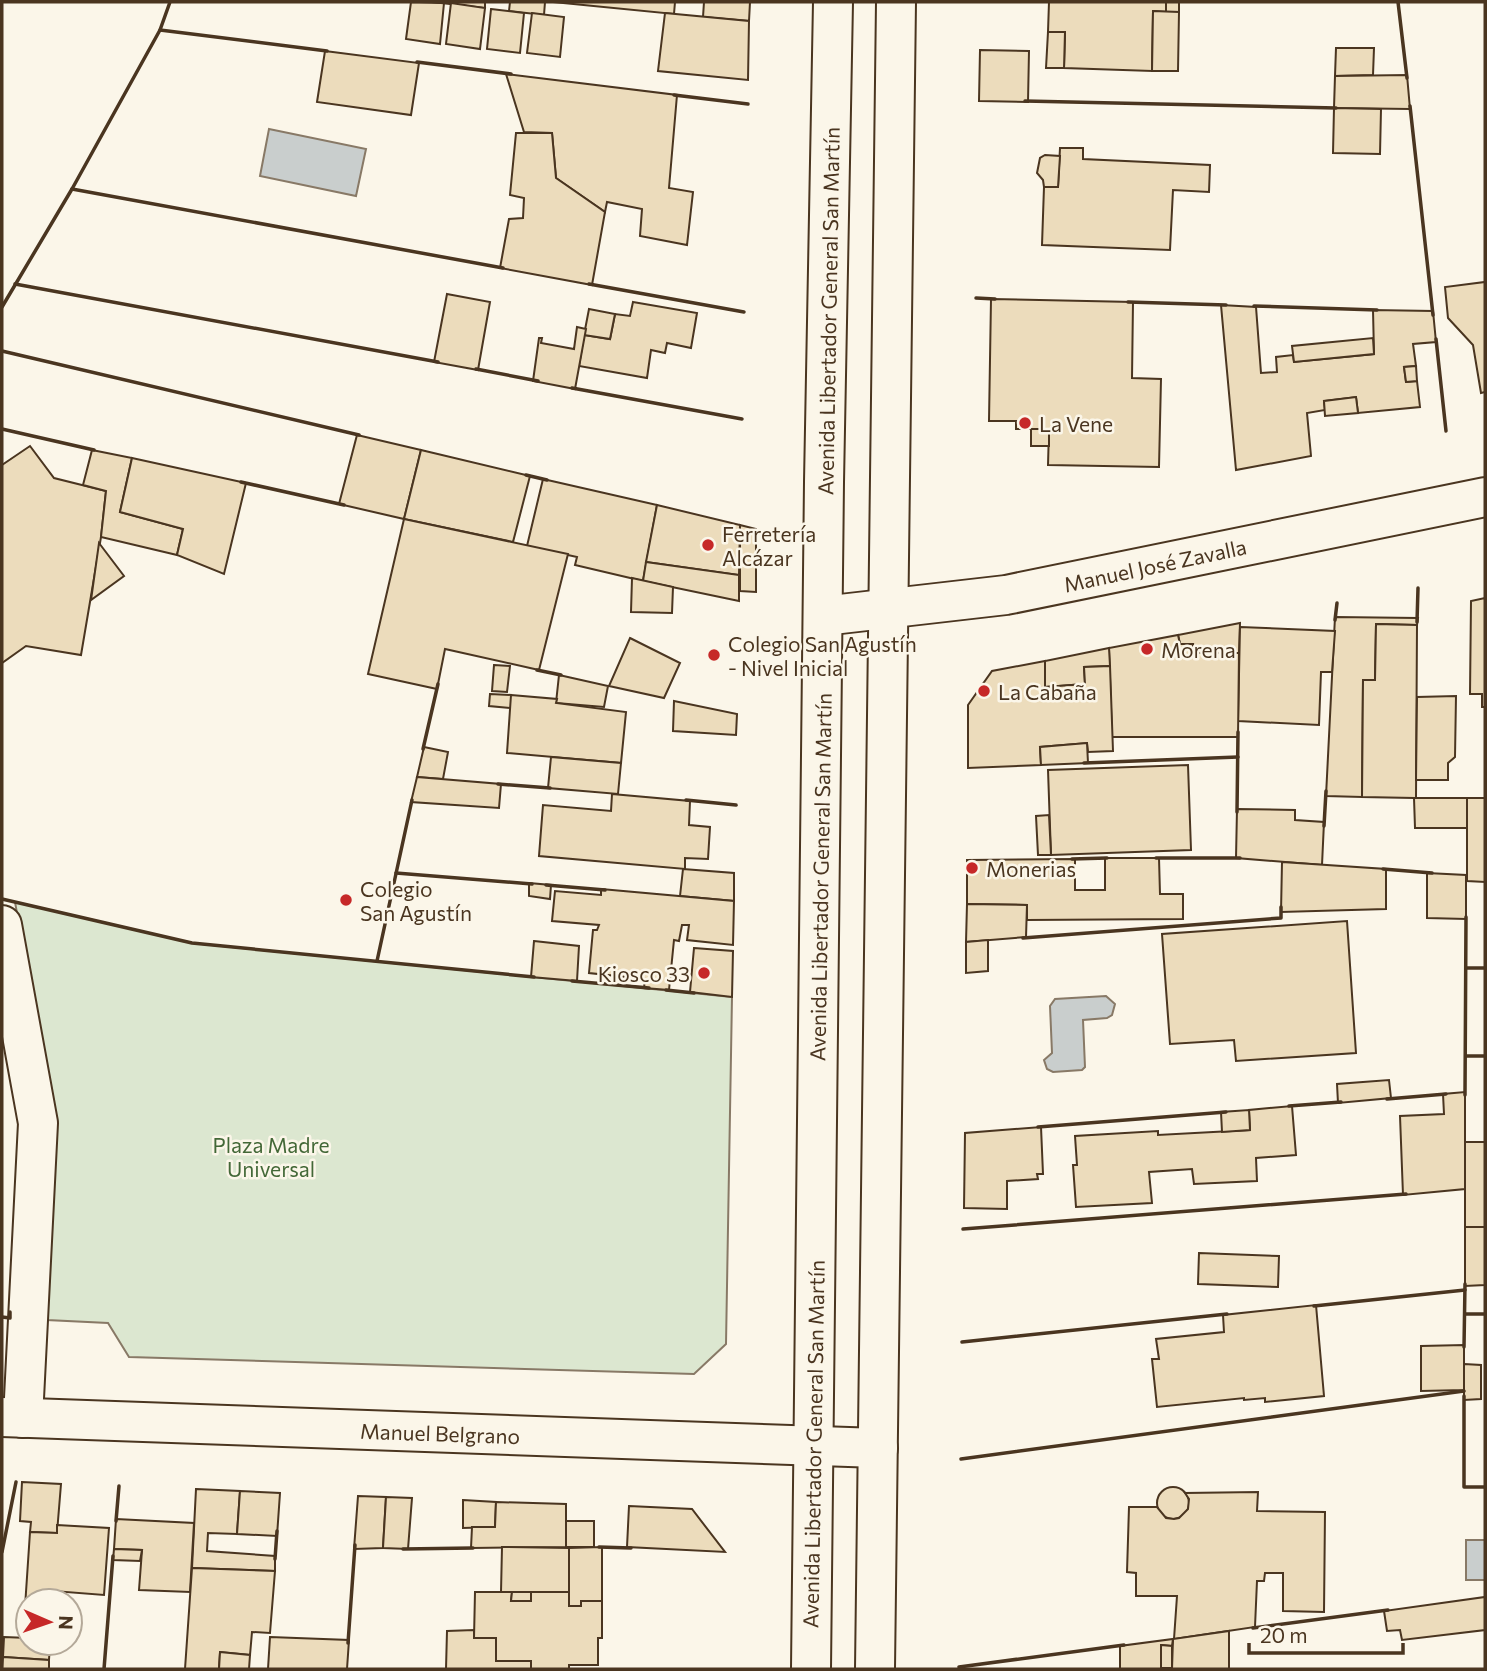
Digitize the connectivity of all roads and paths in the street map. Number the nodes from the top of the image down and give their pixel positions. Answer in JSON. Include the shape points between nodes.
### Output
{"nodes":[{"id":1,"x":833,"y":2,"type":"edge"},
{"id":2,"x":896,"y":2,"type":"edge"},
{"id":3,"x":1485,"y":497,"type":"edge"},
{"id":4,"x":888,"y":609,"type":"junction"},
{"id":5,"x":823,"y":616,"type":"junction"},
{"id":6,"x":2,"y":925,"type":"edge"},
{"id":7,"x":13,"y":1417,"type":"edge"},
{"id":8,"x":814,"y":1446,"type":"junction"},
{"id":9,"x":878,"y":1448,"type":"junction"},
{"id":10,"x":811,"y":1669,"type":"edge"},
{"id":11,"x":875,"y":1669,"type":"edge"}],
"edges":[{"from":1,"to":5,"type":"main road","name":"Avenida Libertador General San Martín"},
{"from":2,"to":4,"type":"main road"},
{"from":3,"to":4,"type":"main road","name":"Manuel José Zavalla","via":[[1006,596]]},
{"from":4,"to":5,"type":"main road","name":"Manuel José Zavalla"},
{"from":4,"to":9,"type":"main road"},
{"from":5,"to":8,"type":"main road","name":"Avenida Libertador General San Martín"},
{"from":6,"to":7,"type":"main road","via":[[38,1123]]},
{"from":7,"to":8,"type":"main road","name":"Manuel Belgrano"},
{"from":8,"to":9,"type":"main road","name":"Manuel Belgrano"},
{"from":8,"to":10,"type":"main road","name":"Avenida Libertador General San Martín"},
{"from":9,"to":11,"type":"main road"}]}
